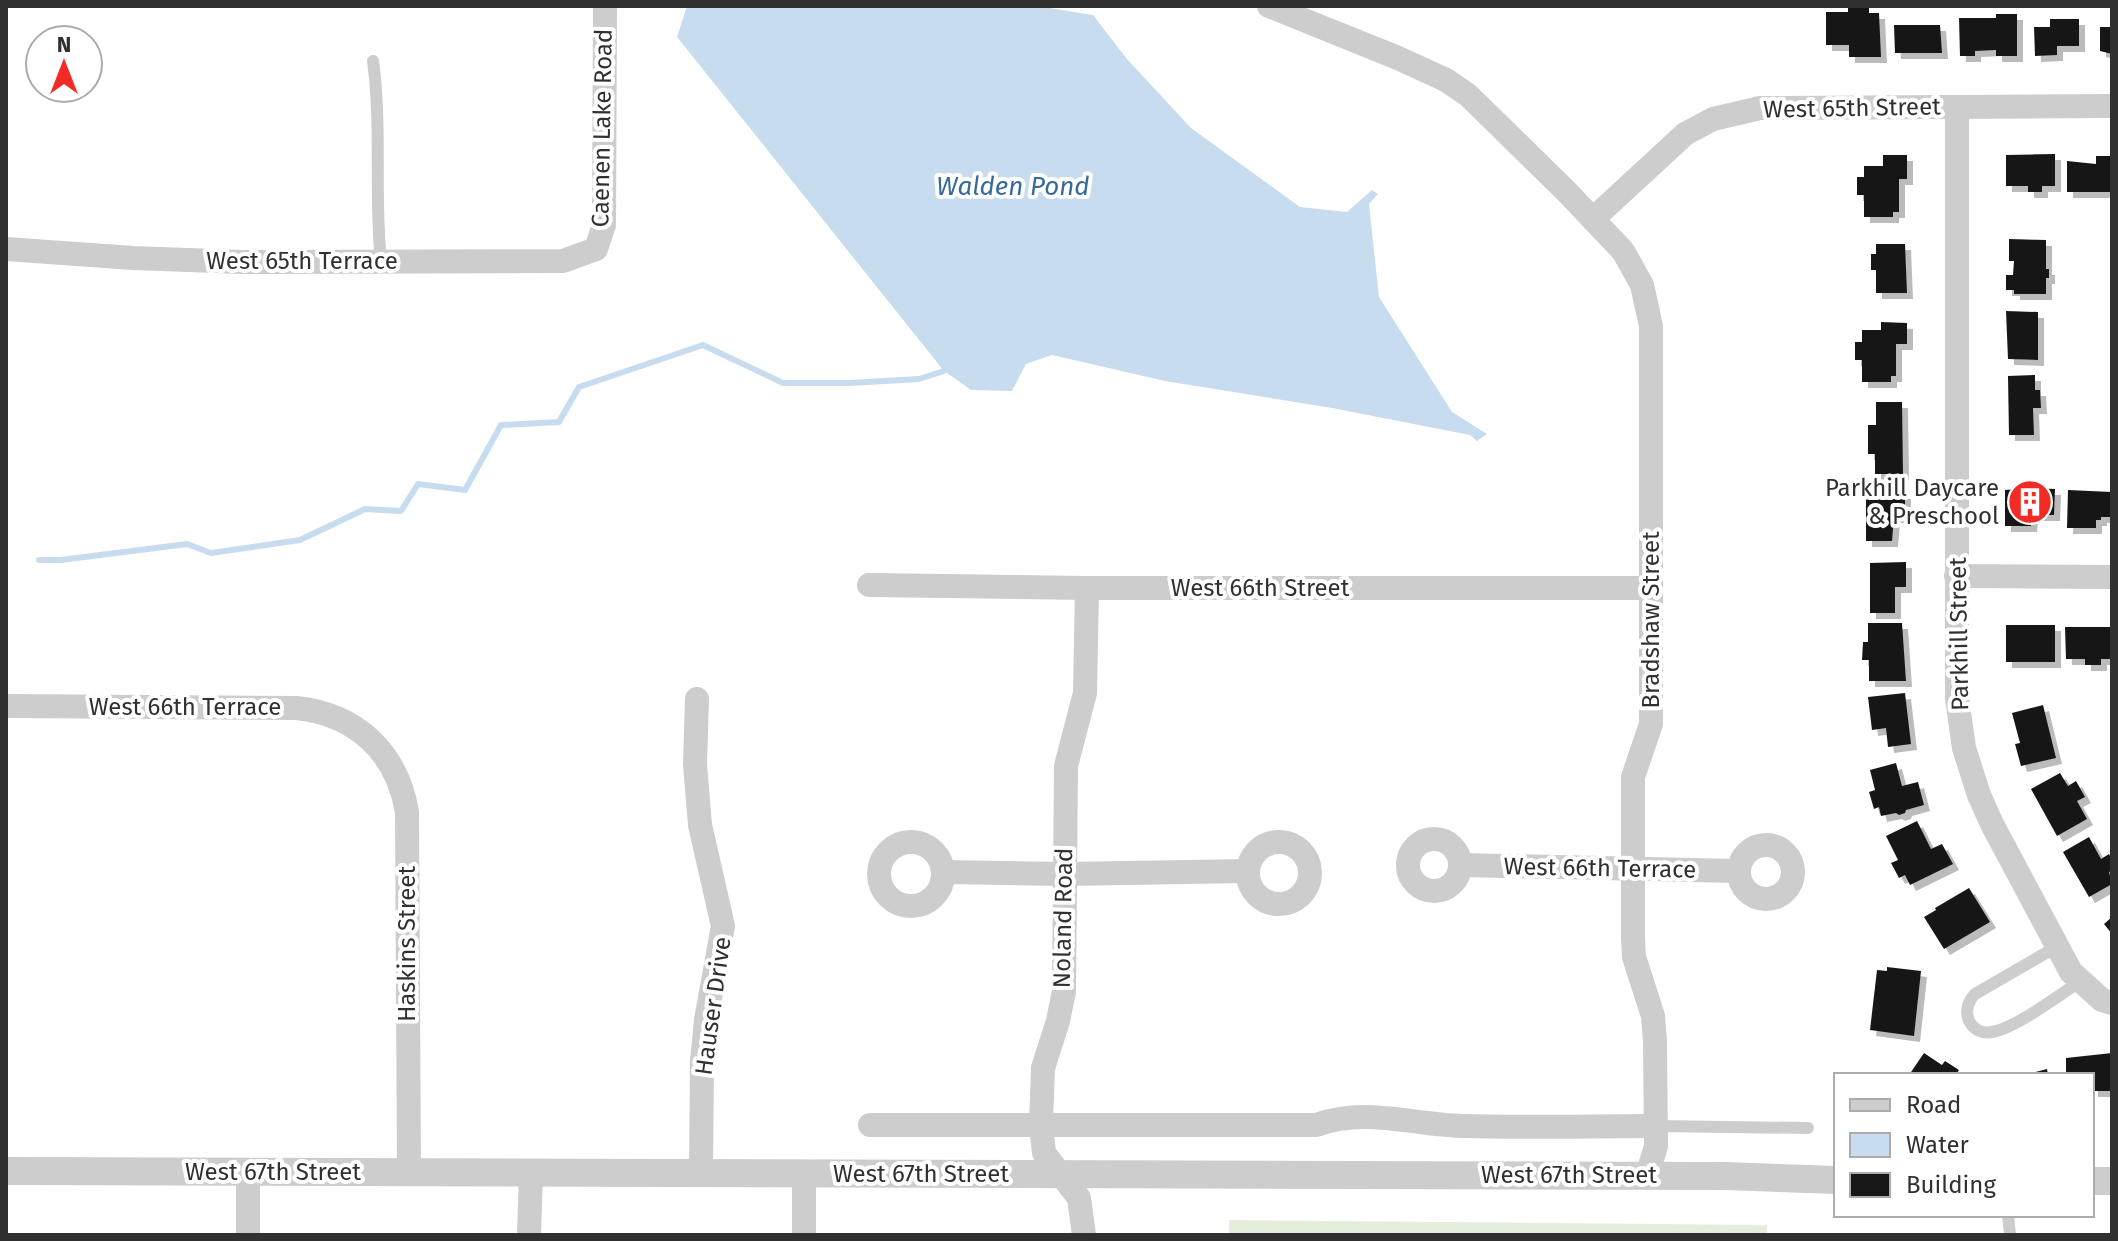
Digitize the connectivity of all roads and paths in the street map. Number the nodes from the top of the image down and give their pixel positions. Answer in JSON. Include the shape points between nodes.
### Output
{"nodes":[{"id":1,"x":605,"y":6,"type":"edge"},
{"id":2,"x":1269,"y":6,"type":"edge"},
{"id":3,"x":373,"y":61,"type":"dead end"},
{"id":4,"x":2112,"y":106,"type":"edge"},
{"id":5,"x":1957,"y":107,"type":"junction"},
{"id":6,"x":1593,"y":219,"type":"junction"},
{"id":7,"x":6,"y":249,"type":"edge"},
{"id":8,"x":596,"y":249,"type":"joint"},
{"id":9,"x":381,"y":261,"type":"junction"},
{"id":10,"x":1956,"y":576,"type":"junction"},
{"id":11,"x":2112,"y":577,"type":"edge"},
{"id":12,"x":869,"y":585,"type":"dead end"},
{"id":13,"x":1087,"y":588,"type":"junction"},
{"id":14,"x":1651,"y":588,"type":"junction"},
{"id":15,"x":697,"y":699,"type":"dead end"},
{"id":16,"x":6,"y":706,"type":"edge"},
{"id":17,"x":360,"y":729,"type":"joint"},
{"id":18,"x":1461,"y":865,"type":"dead end"},
{"id":19,"x":1633,"y":870,"type":"junction"},
{"id":20,"x":1248,"y":871,"type":"dead end"},
{"id":21,"x":1738,"y":871,"type":"dead end"},
{"id":22,"x":944,"y":872,"type":"dead end"},
{"id":23,"x":1065,"y":874,"type":"junction"},
{"id":24,"x":2058,"y":946,"type":"junction"},
{"id":25,"x":2081,"y":981,"type":"junction"},
{"id":26,"x":2112,"y":1003,"type":"edge"},
{"id":27,"x":870,"y":1125,"type":"dead end"},
{"id":28,"x":1041,"y":1125,"type":"junction"},
{"id":29,"x":1656,"y":1126,"type":"junction"},
{"id":30,"x":1808,"y":1128,"type":"dead end"},
{"id":31,"x":6,"y":1171,"type":"edge"},
{"id":32,"x":701,"y":1172,"type":"junction"},
{"id":33,"x":248,"y":1173,"type":"junction"},
{"id":34,"x":409,"y":1173,"type":"junction"},
{"id":35,"x":531,"y":1173,"type":"junction"},
{"id":36,"x":1060,"y":1173,"type":"junction"},
{"id":37,"x":804,"y":1174,"type":"junction"},
{"id":38,"x":1647,"y":1176,"type":"junction"},
{"id":39,"x":1834,"y":1180,"type":"edge"},
{"id":40,"x":248,"y":1235,"type":"edge"},
{"id":41,"x":529,"y":1235,"type":"edge"},
{"id":42,"x":804,"y":1235,"type":"edge"},
{"id":43,"x":1084,"y":1235,"type":"edge"}],
"edges":[{"from":1,"to":8,"type":"street","name":"Caenen Lake Road","via":[[604,225]]},
{"from":2,"to":6,"type":"street","via":[[1446,80],[1468,95]]},
{"from":3,"to":9,"type":"lane"},
{"from":4,"to":5,"type":"street","name":"West 65th Street"},
{"from":5,"to":6,"type":"street","name":"West 65th Street","via":[[1760,108],[1713,119],[1685,134]]},
{"from":5,"to":10,"type":"street","name":"Parkhill Street"},
{"from":6,"to":14,"type":"street","name":"Bradshaw Street","via":[[1623,251],[1642,285],[1651,326]]},
{"from":7,"to":9,"type":"street","name":"West 65th Terrace","via":[[149,259]]},
{"from":8,"to":9,"type":"street","name":"West 65th Terrace","via":[[563,261]]},
{"from":10,"to":11,"type":"street"},
{"from":10,"to":24,"type":"street","name":"Parkhill Street","via":[[1957,698],[1964,748],[1992,824]]},
{"from":12,"to":13,"type":"street","name":"West 66th Street"},
{"from":13,"to":14,"type":"street","name":"West 66th Street"},
{"from":13,"to":23,"type":"street","name":"Noland Road","via":[[1085,693],[1066,766]]},
{"from":14,"to":19,"type":"street","name":"Bradshaw Street","via":[[1651,724],[1633,777]]},
{"from":15,"to":32,"type":"street","name":"Hauser Drive","via":[[700,825],[723,926],[702,1061]]},
{"from":16,"to":17,"type":"street","name":"West 66th Terrace","via":[[296,708],[317,710]]},
{"from":17,"to":34,"type":"street","name":"Haskins Street","via":[[396,771],[407,812]]},
{"from":18,"to":19,"type":"street","name":"West 66th Terrace"},
{"from":19,"to":21,"type":"street","name":"West 66th Terrace"},
{"from":19,"to":29,"type":"street","name":"Bradshaw Street","via":[[1634,957],[1653,1016]]},
{"from":20,"to":23,"type":"street"},
{"from":22,"to":23,"type":"street"},
{"from":23,"to":28,"type":"street","name":"Noland Road","via":[[1064,991],[1043,1068]]},
{"from":24,"to":25,"type":"street"},
{"from":24,"to":25,"type":"lane","via":[[1975,994],[1965,1011],[1968,1018],[1980,1030],[1993,1032]]},
{"from":25,"to":26,"type":"street"},
{"from":27,"to":28,"type":"street","name":"West 67th Street"},
{"from":28,"to":29,"type":"street","name":"West 67th Street","via":[[1316,1125],[1338,1117],[1397,1117],[1428,1125]]},
{"from":28,"to":36,"type":"street","name":"Noland Road","via":[[1044,1153]]},
{"from":29,"to":30,"type":"lane"},
{"from":29,"to":38,"type":"street","name":"Bradshaw Street"},
{"from":31,"to":33,"type":"street","name":"West 67th Street"},
{"from":32,"to":35,"type":"street","name":"West 67th Street"},
{"from":32,"to":37,"type":"street","name":"West 67th Street"},
{"from":33,"to":34,"type":"street","name":"West 67th Street"},
{"from":33,"to":40,"type":"street"},
{"from":34,"to":35,"type":"street","name":"West 67th Street"},
{"from":35,"to":41,"type":"street"},
{"from":36,"to":37,"type":"street","name":"West 67th Street"},
{"from":36,"to":38,"type":"street","name":"West 67th Street"},
{"from":36,"to":43,"type":"street","name":"Noland Road","via":[[1079,1198]]},
{"from":37,"to":42,"type":"street"},
{"from":38,"to":39,"type":"street","name":"West 67th Street"}]}
